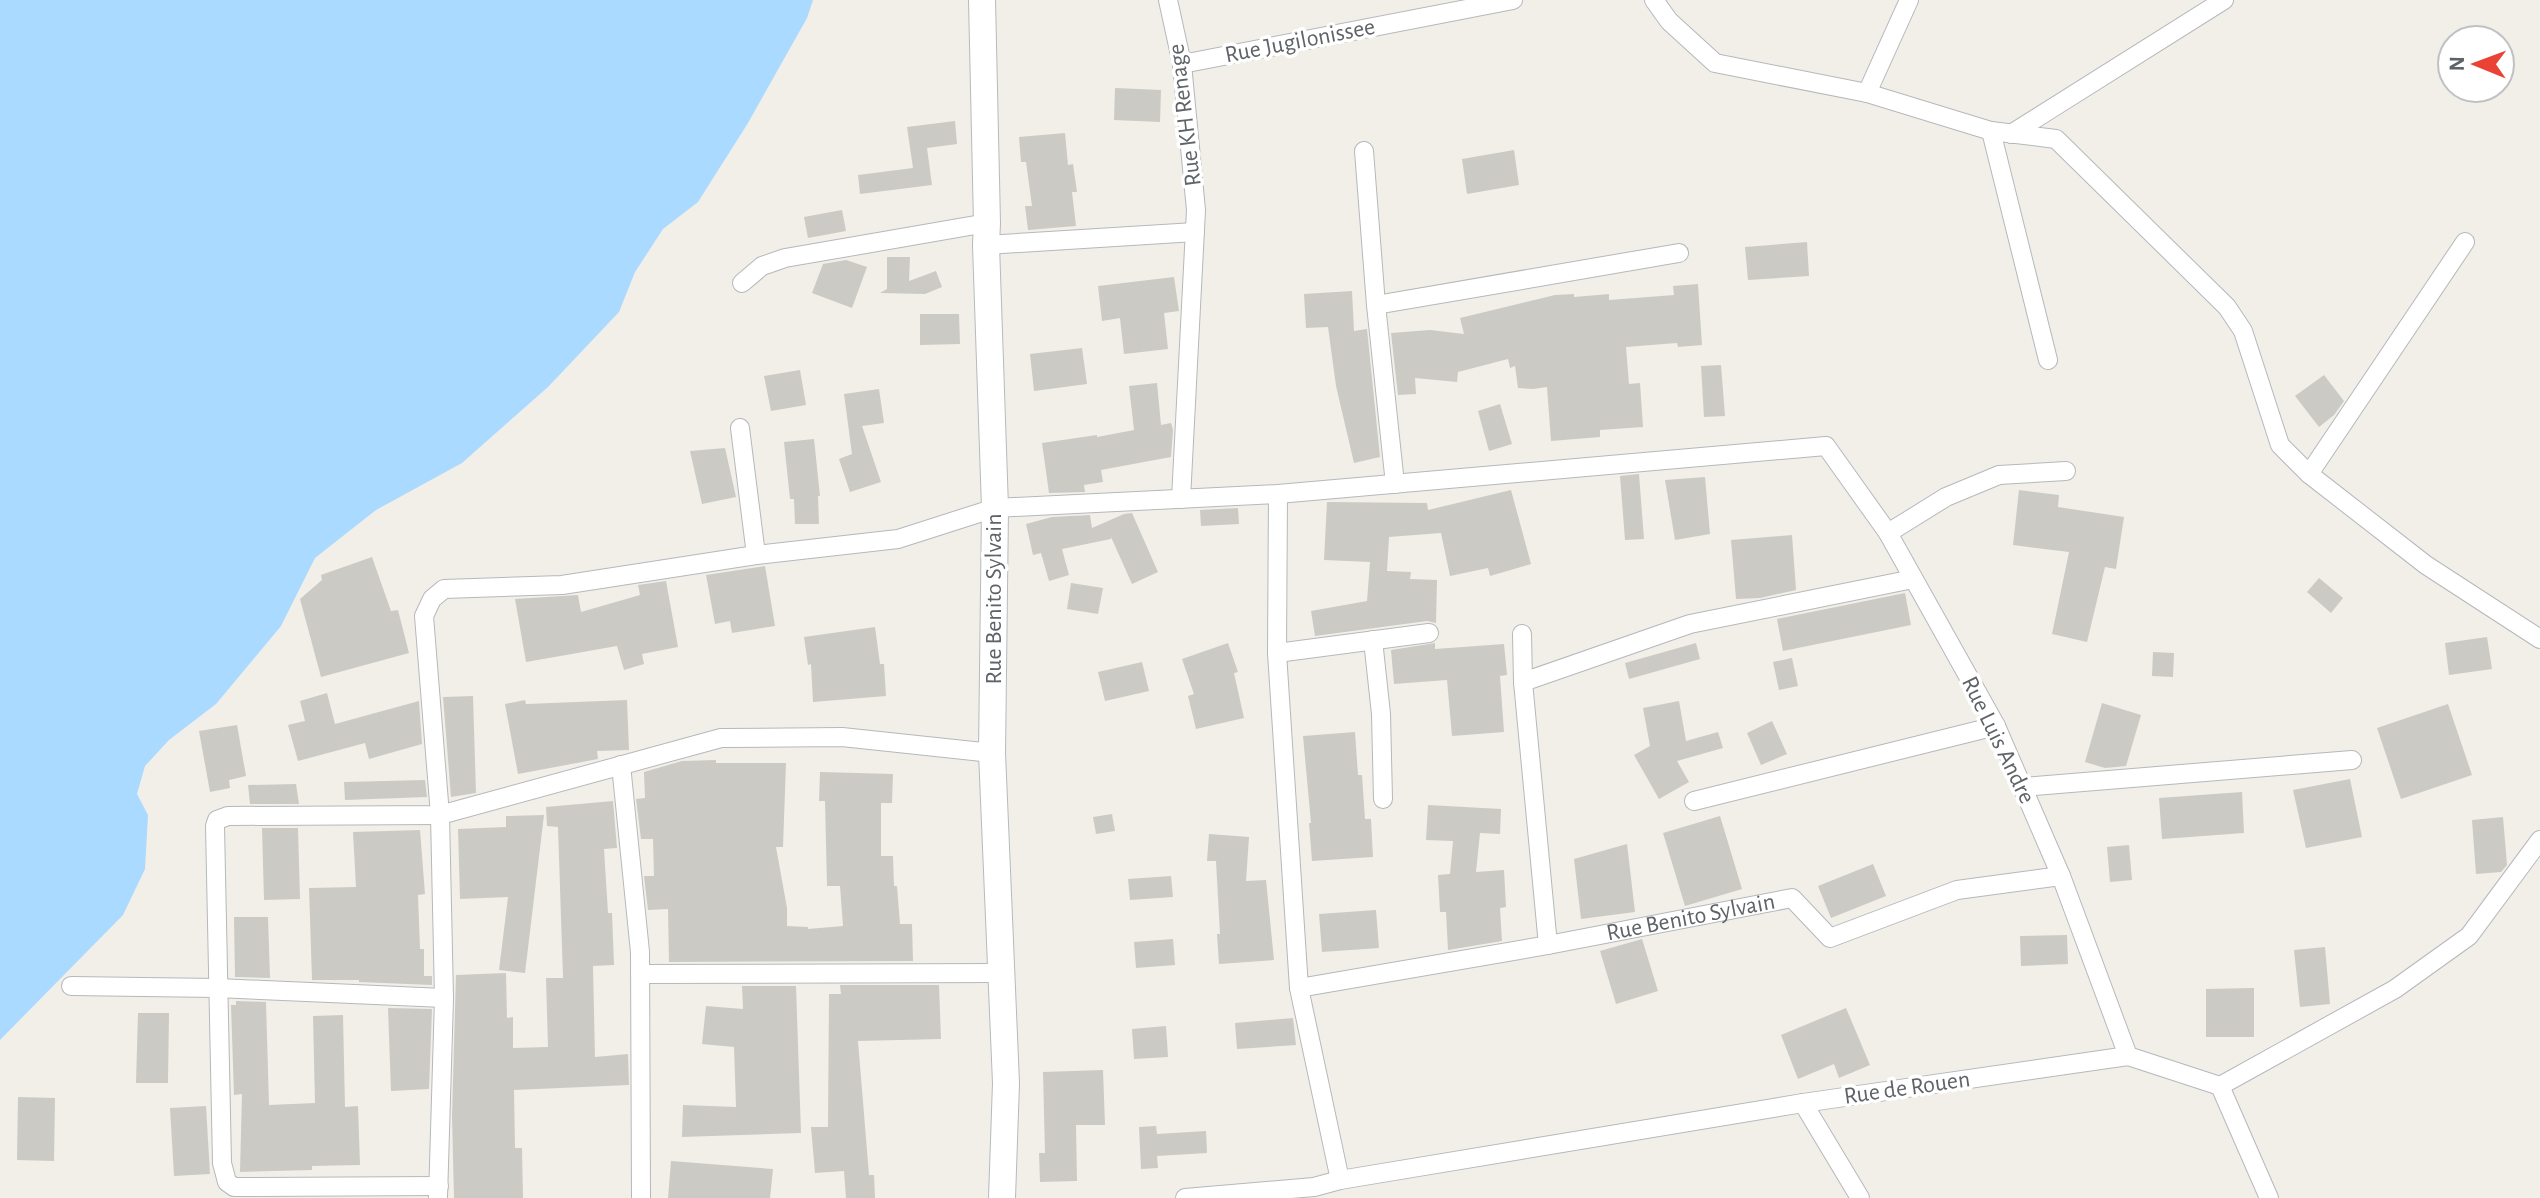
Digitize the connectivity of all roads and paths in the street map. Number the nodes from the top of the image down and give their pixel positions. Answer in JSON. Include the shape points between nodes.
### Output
{"nodes":[{"id":1,"x":982,"y":0,"type":"edge"},
{"id":2,"x":1168,"y":0,"type":"edge"},
{"id":3,"x":1513,"y":0,"type":"edge"},
{"id":4,"x":1654,"y":0,"type":"edge"},
{"id":5,"x":1909,"y":0,"type":"edge"},
{"id":6,"x":2224,"y":0,"type":"edge"},
{"id":7,"x":1182,"y":64,"type":"junction"},
{"id":8,"x":1867,"y":93,"type":"junction"},
{"id":9,"x":1991,"y":131,"type":"junction"},
{"id":10,"x":2011,"y":134,"type":"junction"},
{"id":11,"x":1364,"y":151,"type":"dead end"},
{"id":12,"x":1195,"y":232,"type":"junction"},
{"id":13,"x":986,"y":234,"type":"junction"},
{"id":14,"x":2465,"y":242,"type":"dead end"},
{"id":15,"x":1679,"y":253,"type":"dead end"},
{"id":16,"x":742,"y":283,"type":"dead end"},
{"id":17,"x":1376,"y":305,"type":"junction"},
{"id":18,"x":2048,"y":360,"type":"dead end"},
{"id":19,"x":740,"y":428,"type":"dead end"},
{"id":20,"x":2066,"y":471,"type":"dead end"},
{"id":21,"x":2309,"y":474,"type":"junction"},
{"id":22,"x":1395,"y":484,"type":"junction"},
{"id":23,"x":1278,"y":494,"type":"junction"},
{"id":24,"x":1181,"y":499,"type":"junction"},
{"id":25,"x":995,"y":508,"type":"junction"},
{"id":26,"x":1888,"y":533,"type":"junction"},
{"id":27,"x":756,"y":555,"type":"junction"},
{"id":28,"x":1913,"y":579,"type":"junction"},
{"id":29,"x":1429,"y":633,"type":"dead end"},
{"id":30,"x":1522,"y":634,"type":"dead end"},
{"id":31,"x":2540,"y":639,"type":"edge"},
{"id":32,"x":1373,"y":640,"type":"junction"},
{"id":33,"x":1277,"y":653,"type":"junction"},
{"id":34,"x":1523,"y":682,"type":"junction"},
{"id":35,"x":1996,"y":726,"type":"junction"},
{"id":36,"x":992,"y":753,"type":"junction"},
{"id":37,"x":2352,"y":760,"type":"dead end"},
{"id":38,"x":621,"y":765,"type":"junction"},
{"id":39,"x":2022,"y":787,"type":"junction"},
{"id":40,"x":1383,"y":799,"type":"dead end"},
{"id":41,"x":1694,"y":801,"type":"dead end"},
{"id":42,"x":440,"y":815,"type":"junction"},
{"id":43,"x":2540,"y":840,"type":"edge"},
{"id":44,"x":2061,"y":876,"type":"junction"},
{"id":45,"x":1548,"y":945,"type":"junction"},
{"id":46,"x":1001,"y":973,"type":"junction"},
{"id":47,"x":640,"y":974,"type":"junction"},
{"id":48,"x":71,"y":986,"type":"dead end"},
{"id":49,"x":217,"y":988,"type":"junction"},
{"id":50,"x":1299,"y":988,"type":"junction"},
{"id":51,"x":444,"y":998,"type":"junction"},
{"id":52,"x":2128,"y":1056,"type":"junction"},
{"id":53,"x":2220,"y":1086,"type":"junction"},
{"id":54,"x":1803,"y":1103,"type":"junction"},
{"id":55,"x":1340,"y":1180,"type":"junction"},
{"id":56,"x":439,"y":1192,"type":"edge"},
{"id":57,"x":1319,"y":1192,"type":"edge"},
{"id":58,"x":641,"y":1198,"type":"edge"},
{"id":59,"x":1002,"y":1198,"type":"edge"},
{"id":60,"x":1185,"y":1198,"type":"edge"},
{"id":61,"x":1860,"y":1198,"type":"edge"},
{"id":62,"x":2269,"y":1198,"type":"edge"}],
"edges":[{"from":1,"to":13,"type":"main road","name":"Rue Benito Sylvain"},
{"from":2,"to":7,"type":"street","name":"Rue KH Renage"},
{"from":3,"to":7,"type":"street","name":"Rue Jugilonissee"},
{"from":4,"to":8,"type":"street","via":[[1715,63]]},
{"from":5,"to":8,"type":"street"},
{"from":6,"to":10,"type":"street"},
{"from":7,"to":12,"type":"street","name":"Rue KH Renage"},
{"from":8,"to":9,"type":"street"},
{"from":9,"to":10,"type":"street"},
{"from":9,"to":18,"type":"street"},
{"from":10,"to":21,"type":"street","via":[[2056,139],[2227,307],[2243,331],[2280,445]]},
{"from":11,"to":17,"type":"street"},
{"from":12,"to":13,"type":"street"},
{"from":12,"to":24,"type":"street","name":"Rue KH Renage"},
{"from":13,"to":16,"type":"street","via":[[785,258],[762,266]]},
{"from":13,"to":25,"type":"main road","name":"Rue Benito Sylvain"},
{"from":14,"to":21,"type":"street"},
{"from":15,"to":17,"type":"street"},
{"from":17,"to":22,"type":"street"},
{"from":19,"to":27,"type":"street"},
{"from":20,"to":26,"type":"street","via":[[1999,475],[1946,497]]},
{"from":21,"to":31,"type":"street","via":[[2426,565]]},
{"from":22,"to":23,"type":"street"},
{"from":22,"to":26,"type":"street","name":"Rue Luis Andre","via":[[1826,446]]},
{"from":23,"to":24,"type":"street"},
{"from":23,"to":33,"type":"street"},
{"from":24,"to":25,"type":"street"},
{"from":25,"to":27,"type":"street","via":[[898,539]]},
{"from":25,"to":36,"type":"main road","name":"Rue Benito Sylvain"},
{"from":26,"to":28,"type":"street","name":"Rue Luis Andre"},
{"from":27,"to":42,"type":"street","via":[[562,585],[444,589],[424,616]]},
{"from":28,"to":34,"type":"street","via":[[1690,624]]},
{"from":28,"to":35,"type":"street","name":"Rue Luis Andre"},
{"from":29,"to":32,"type":"street"},
{"from":30,"to":34,"type":"street"},
{"from":32,"to":33,"type":"street"},
{"from":32,"to":40,"type":"street"},
{"from":33,"to":50,"type":"street"},
{"from":34,"to":45,"type":"street"},
{"from":35,"to":39,"type":"street","name":"Rue Luis Andre"},
{"from":35,"to":41,"type":"street"},
{"from":36,"to":38,"type":"street","via":[[842,737],[721,738]]},
{"from":36,"to":46,"type":"main road","name":"Rue Benito Sylvain"},
{"from":37,"to":39,"type":"street"},
{"from":38,"to":42,"type":"street"},
{"from":38,"to":47,"type":"street"},
{"from":39,"to":44,"type":"street","name":"Rue Luis Andre"},
{"from":42,"to":49,"type":"street","via":[[217,820]]},
{"from":42,"to":51,"type":"street"},
{"from":43,"to":53,"type":"street","via":[[2469,936],[2395,989]]},
{"from":44,"to":45,"type":"street","name":"Rue Benito Sylvain","via":[[1957,890],[1830,938],[1792,898]]},
{"from":44,"to":52,"type":"street","name":"Rue Luis Andre"},
{"from":45,"to":50,"type":"street","name":"Rue Benito Sylvain"},
{"from":46,"to":47,"type":"street"},
{"from":46,"to":59,"type":"main road","name":"Rue Benito Sylvain","via":[[1006,1083]]},
{"from":47,"to":58,"type":"street"},
{"from":48,"to":49,"type":"street"},
{"from":49,"to":51,"type":"street"},
{"from":49,"to":56,"type":"street","via":[[222,1163],[227,1182],[234,1187]]},
{"from":50,"to":55,"type":"street"},
{"from":51,"to":56,"type":"street"},
{"from":52,"to":53,"type":"street","name":"Rue de Rouen"},
{"from":52,"to":54,"type":"street","name":"Rue de Rouen"},
{"from":53,"to":62,"type":"street"},
{"from":54,"to":55,"type":"street","name":"Rue de Rouen"},
{"from":54,"to":61,"type":"street"},
{"from":55,"to":57,"type":"street","name":"Rue de Rouen"},
{"from":57,"to":60,"type":"street","name":"Rue de Rouen"}]}
